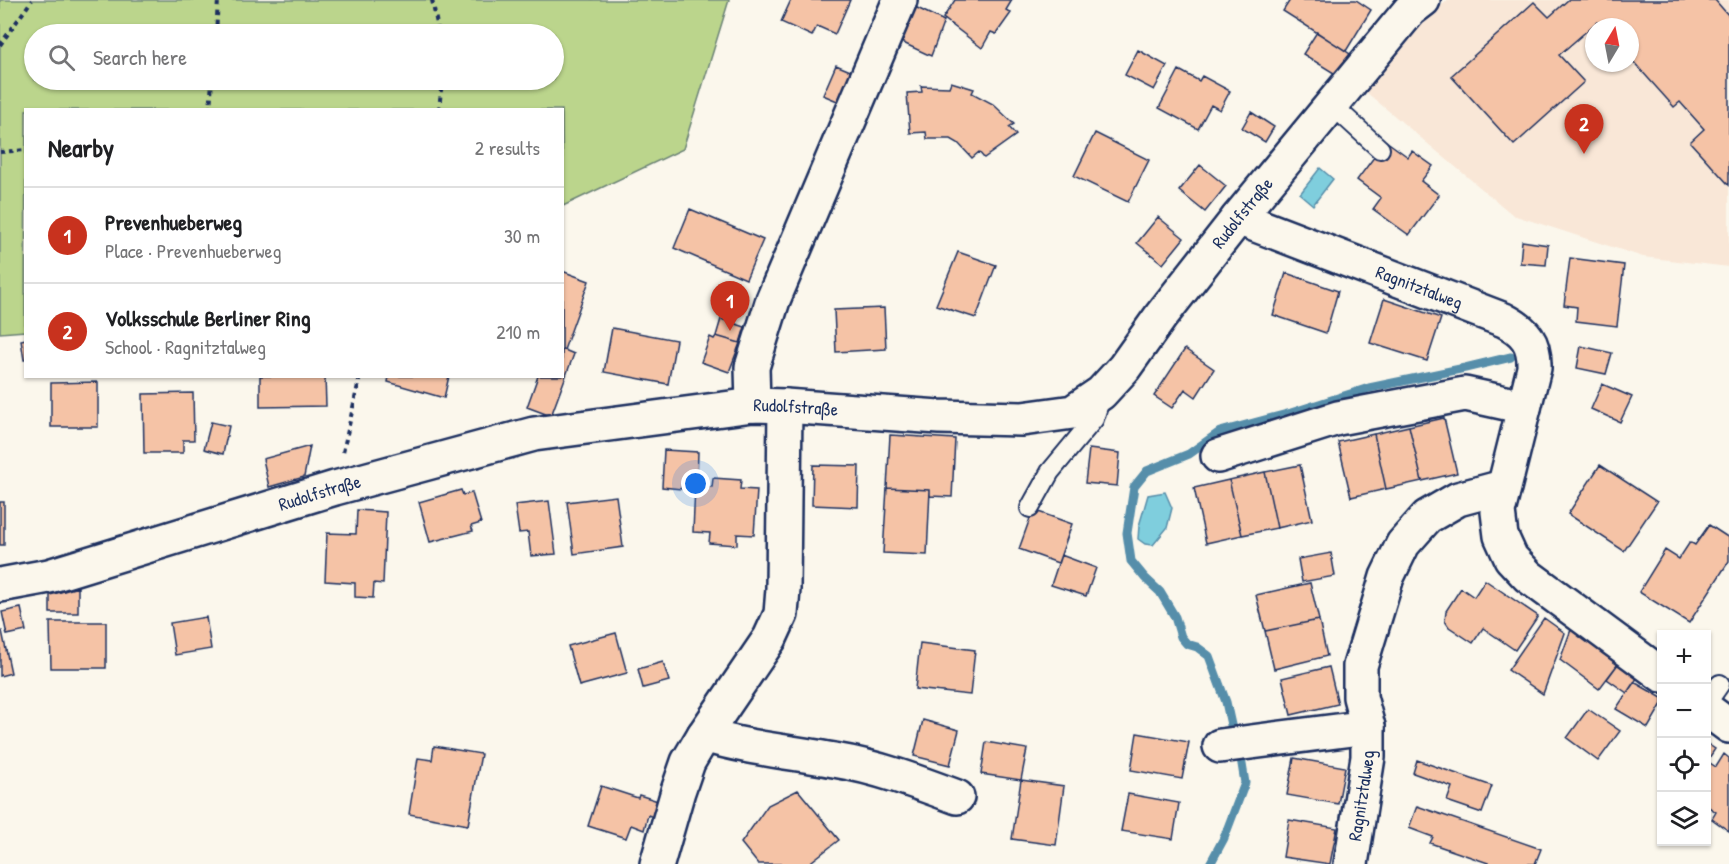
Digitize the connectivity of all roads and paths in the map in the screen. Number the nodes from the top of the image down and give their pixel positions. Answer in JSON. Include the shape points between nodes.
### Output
{"nodes":[{"id":1,"x":32,"y":0,"type":"edge"},
{"id":2,"x":218,"y":0,"type":"edge"},
{"id":3,"x":432,"y":0,"type":"edge"},
{"id":4,"x":900,"y":0,"type":"edge"},
{"id":5,"x":1410,"y":4,"type":"edge"},
{"id":6,"x":217,"y":24,"type":"edge"},
{"id":7,"x":437,"y":24,"type":"edge"},
{"id":8,"x":0,"y":45,"type":"edge"},
{"id":9,"x":211,"y":90,"type":"edge"},
{"id":10,"x":441,"y":90,"type":"edge"},
{"id":11,"x":1332,"y":105,"type":"junction"},
{"id":12,"x":210,"y":108,"type":"edge"},
{"id":13,"x":439,"y":108,"type":"edge"},
{"id":14,"x":1380,"y":149,"type":"dead end"},
{"id":15,"x":24,"y":150,"type":"edge"},
{"id":16,"x":0,"y":152,"type":"edge"},
{"id":17,"x":1238,"y":218,"type":"junction"},
{"id":18,"x":360,"y":378,"type":"edge"},
{"id":19,"x":1103,"y":391,"type":"junction"},
{"id":20,"x":769,"y":406,"type":"junction"},
{"id":21,"x":1524,"y":407,"type":"junction"},
{"id":22,"x":1218,"y":456,"type":"dead end"},
{"id":23,"x":1503,"y":487,"type":"junction"},
{"id":24,"x":335,"y":488,"type":"junction"},
{"id":25,"x":1030,"y":508,"type":"dead end"},
{"id":26,"x":0,"y":585,"type":"edge"},
{"id":27,"x":1657,"y":671,"type":"edge"},
{"id":28,"x":1713,"y":696,"type":"edge"},
{"id":29,"x":1729,"y":726,"type":"edge"},
{"id":30,"x":1368,"y":727,"type":"junction"},
{"id":31,"x":704,"y":735,"type":"junction"},
{"id":32,"x":1220,"y":746,"type":"dead end"},
{"id":33,"x":957,"y":797,"type":"dead end"},
{"id":34,"x":657,"y":864,"type":"edge"},
{"id":35,"x":1351,"y":864,"type":"edge"}],
"edges":[{"from":1,"to":8,"type":"path"},
{"from":2,"to":6,"type":"path"},
{"from":3,"to":7,"type":"path"},
{"from":4,"to":20,"type":"street","via":[[773,300],[752,367]]},
{"from":5,"to":11,"type":"street","name":"Rudolfstraße"},
{"from":9,"to":12,"type":"path"},
{"from":10,"to":13,"type":"path"},
{"from":11,"to":14,"type":"lane"},
{"from":11,"to":17,"type":"street","name":"Rudolfstraße"},
{"from":15,"to":16,"type":"path"},
{"from":17,"to":19,"type":"street","name":"Rudolfstraße"},
{"from":17,"to":21,"type":"street","name":"Ragnitztalweg","via":[[1520,329],[1535,356]]},
{"from":18,"to":24,"type":"path"},
{"from":19,"to":20,"type":"street","name":"Rudolfstraße","via":[[1073,411],[1022,419]]},
{"from":19,"to":25,"type":"lane","via":[[1094,419],[1050,472]]},
{"from":20,"to":24,"type":"street","name":"Rudolfstraße","via":[[534,434]]},
{"from":20,"to":31,"type":"street","via":[[783,589],[781,614],[770,638]]},
{"from":21,"to":22,"type":"street","via":[[1465,394],[1338,418]]},
{"from":21,"to":23,"type":"street","name":"Ragnitztalweg"},
{"from":23,"to":27,"type":"street","name":"Ragnitztalweg","via":[[1498,512],[1501,536],[1511,558],[1528,576]]},
{"from":23,"to":30,"type":"street","name":"Ragnitztalweg","via":[[1458,499],[1427,517],[1403,544],[1387,577],[1360,666],[1360,697]]},
{"from":24,"to":26,"type":"street","name":"Rudolfstraße","via":[[49,576]]},
{"from":28,"to":29,"type":"street"},
{"from":30,"to":32,"type":"street","name":"Ragnitztalweg"},
{"from":30,"to":35,"type":"street","name":"Ragnitztalweg","via":[[1368,757]]},
{"from":31,"to":33,"type":"street","via":[[836,760],[893,774]]},
{"from":31,"to":34,"type":"street","via":[[688,762]]}]}
